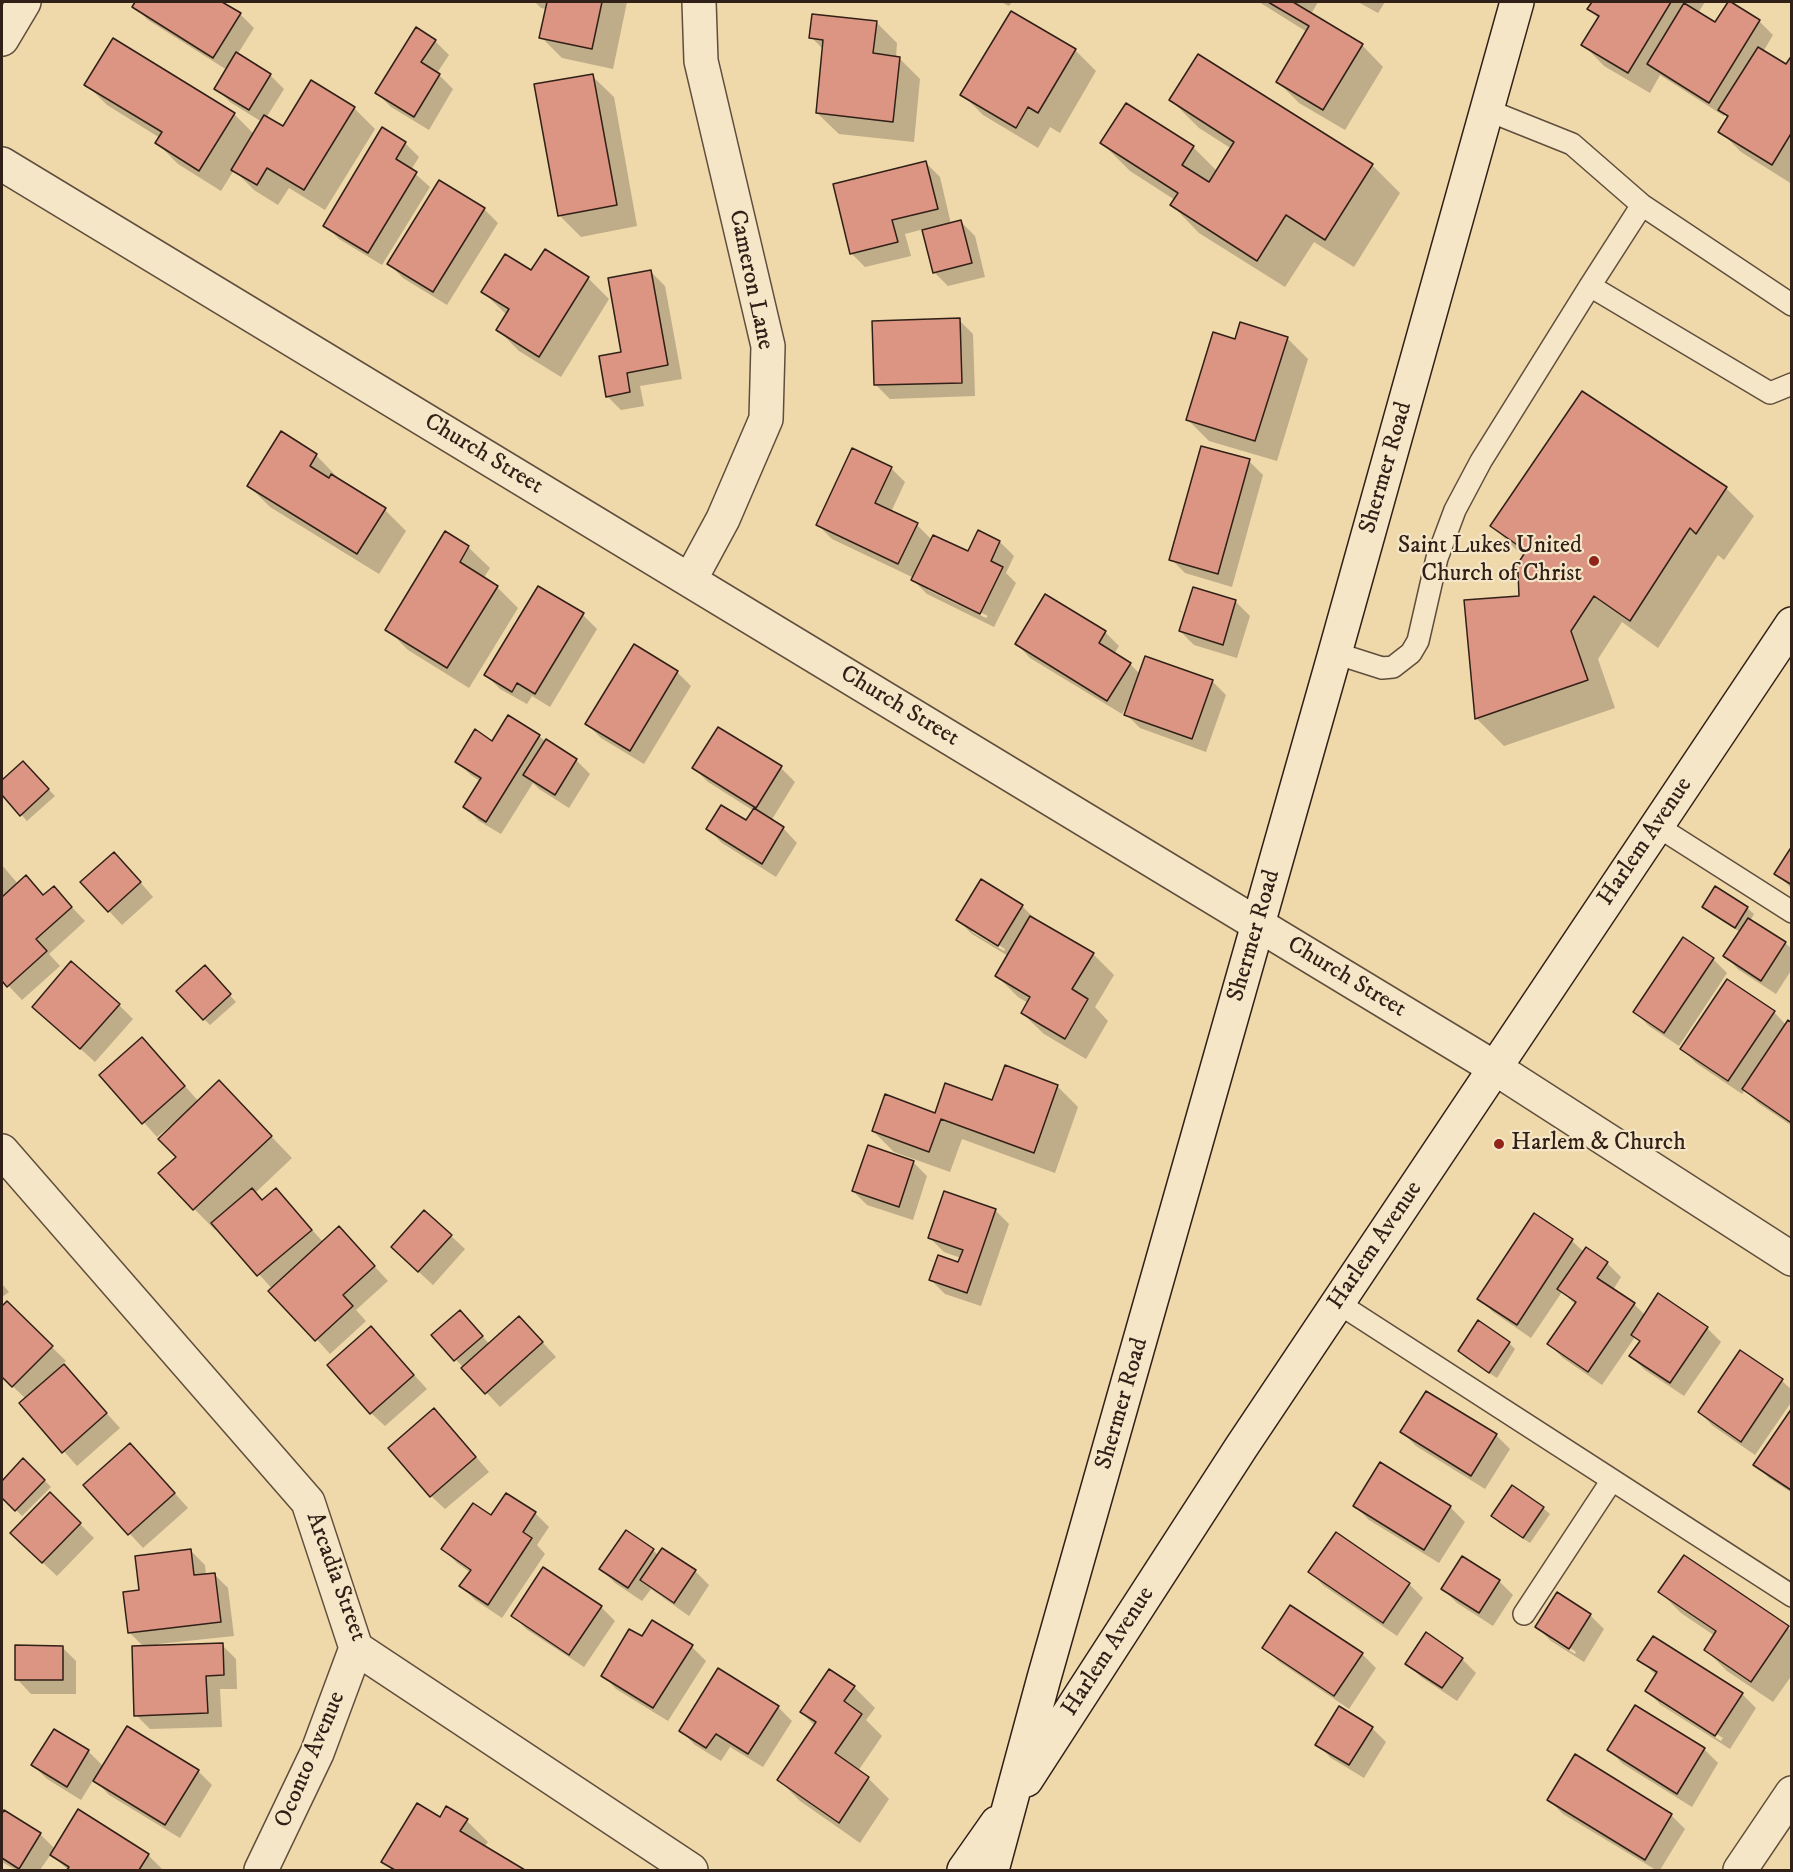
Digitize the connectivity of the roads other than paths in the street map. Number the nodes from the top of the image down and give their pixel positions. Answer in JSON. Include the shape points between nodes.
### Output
{"nodes":[{"id":1,"x":24,"y":2,"type":"edge"},
{"id":2,"x":699,"y":2,"type":"edge"},
{"id":3,"x":1518,"y":2,"type":"edge"},
{"id":4,"x":2,"y":39,"type":"edge"},
{"id":5,"x":1487,"y":110,"type":"junction"},
{"id":6,"x":2,"y":164,"type":"edge"},
{"id":7,"x":1642,"y":205,"type":"junction"},
{"id":8,"x":1590,"y":286,"type":"junction"},
{"id":9,"x":1791,"y":305,"type":"edge"},
{"id":10,"x":1791,"y":384,"type":"edge"},
{"id":11,"x":690,"y":580,"type":"junction"},
{"id":12,"x":1791,"y":624,"type":"edge"},
{"id":13,"x":1335,"y":653,"type":"junction"},
{"id":14,"x":1657,"y":826,"type":"junction"},
{"id":15,"x":1791,"y":912,"type":"edge"},
{"id":16,"x":1258,"y":925,"type":"junction"},
{"id":17,"x":1495,"y":1068,"type":"junction"},
{"id":18,"x":2,"y":1151,"type":"edge"},
{"id":19,"x":1791,"y":1259,"type":"edge"},
{"id":20,"x":1338,"y":1303,"type":"junction"},
{"id":21,"x":1612,"y":1480,"type":"junction"},
{"id":22,"x":1791,"y":1596,"type":"edge"},
{"id":23,"x":1524,"y":1614,"type":"dead end"},
{"id":24,"x":356,"y":1648,"type":"junction"},
{"id":25,"x":1791,"y":1793,"type":"edge"},
{"id":26,"x":1008,"y":1807,"type":"junction"},
{"id":27,"x":261,"y":1870,"type":"edge"},
{"id":28,"x":691,"y":1870,"type":"edge"},
{"id":29,"x":964,"y":1870,"type":"edge"},
{"id":30,"x":992,"y":1870,"type":"edge"},
{"id":31,"x":1740,"y":1870,"type":"edge"}],
"edges":[{"from":1,"to":4,"type":"street"},
{"from":2,"to":11,"type":"street","name":"Cameron Lane","via":[[701,61],[768,346],[766,419],[723,519]]},
{"from":3,"to":5,"type":"street","name":"Shermer Road"},
{"from":5,"to":7,"type":"lane","via":[[1572,144]]},
{"from":5,"to":13,"type":"street","name":"Shermer Road"},
{"from":6,"to":11,"type":"street","name":"Church Street"},
{"from":7,"to":8,"type":"lane"},
{"from":7,"to":9,"type":"lane"},
{"from":8,"to":10,"type":"lane","via":[[1770,393]]},
{"from":8,"to":13,"type":"lane","via":[[1481,461],[1455,510],[1437,558],[1418,640],[1411,653],[1393,667],[1382,668]]},
{"from":11,"to":16,"type":"street","name":"Church Street"},
{"from":12,"to":14,"type":"street","name":"Harlem Avenue"},
{"from":13,"to":16,"type":"street","name":"Shermer Road"},
{"from":14,"to":15,"type":"lane"},
{"from":14,"to":17,"type":"street","name":"Harlem Avenue"},
{"from":16,"to":17,"type":"street","name":"Church Street"},
{"from":16,"to":26,"type":"street","name":"Shermer Road"},
{"from":17,"to":19,"type":"street","name":"Church Street"},
{"from":17,"to":20,"type":"street","name":"Harlem Avenue"},
{"from":18,"to":24,"type":"street","name":"Arcadia Street","via":[[308,1503]]},
{"from":20,"to":21,"type":"lane"},
{"from":20,"to":26,"type":"street","name":"Harlem Avenue"},
{"from":21,"to":22,"type":"lane"},
{"from":21,"to":23,"type":"lane"},
{"from":24,"to":27,"type":"street","name":"Oconto Avenue","via":[[317,1753]]},
{"from":24,"to":28,"type":"street","name":"Arcadia Street"},
{"from":25,"to":31,"type":"street"},
{"from":26,"to":29,"type":"street","name":"Harlem Avenue"},
{"from":26,"to":30,"type":"street","name":"Shermer Road"}]}
